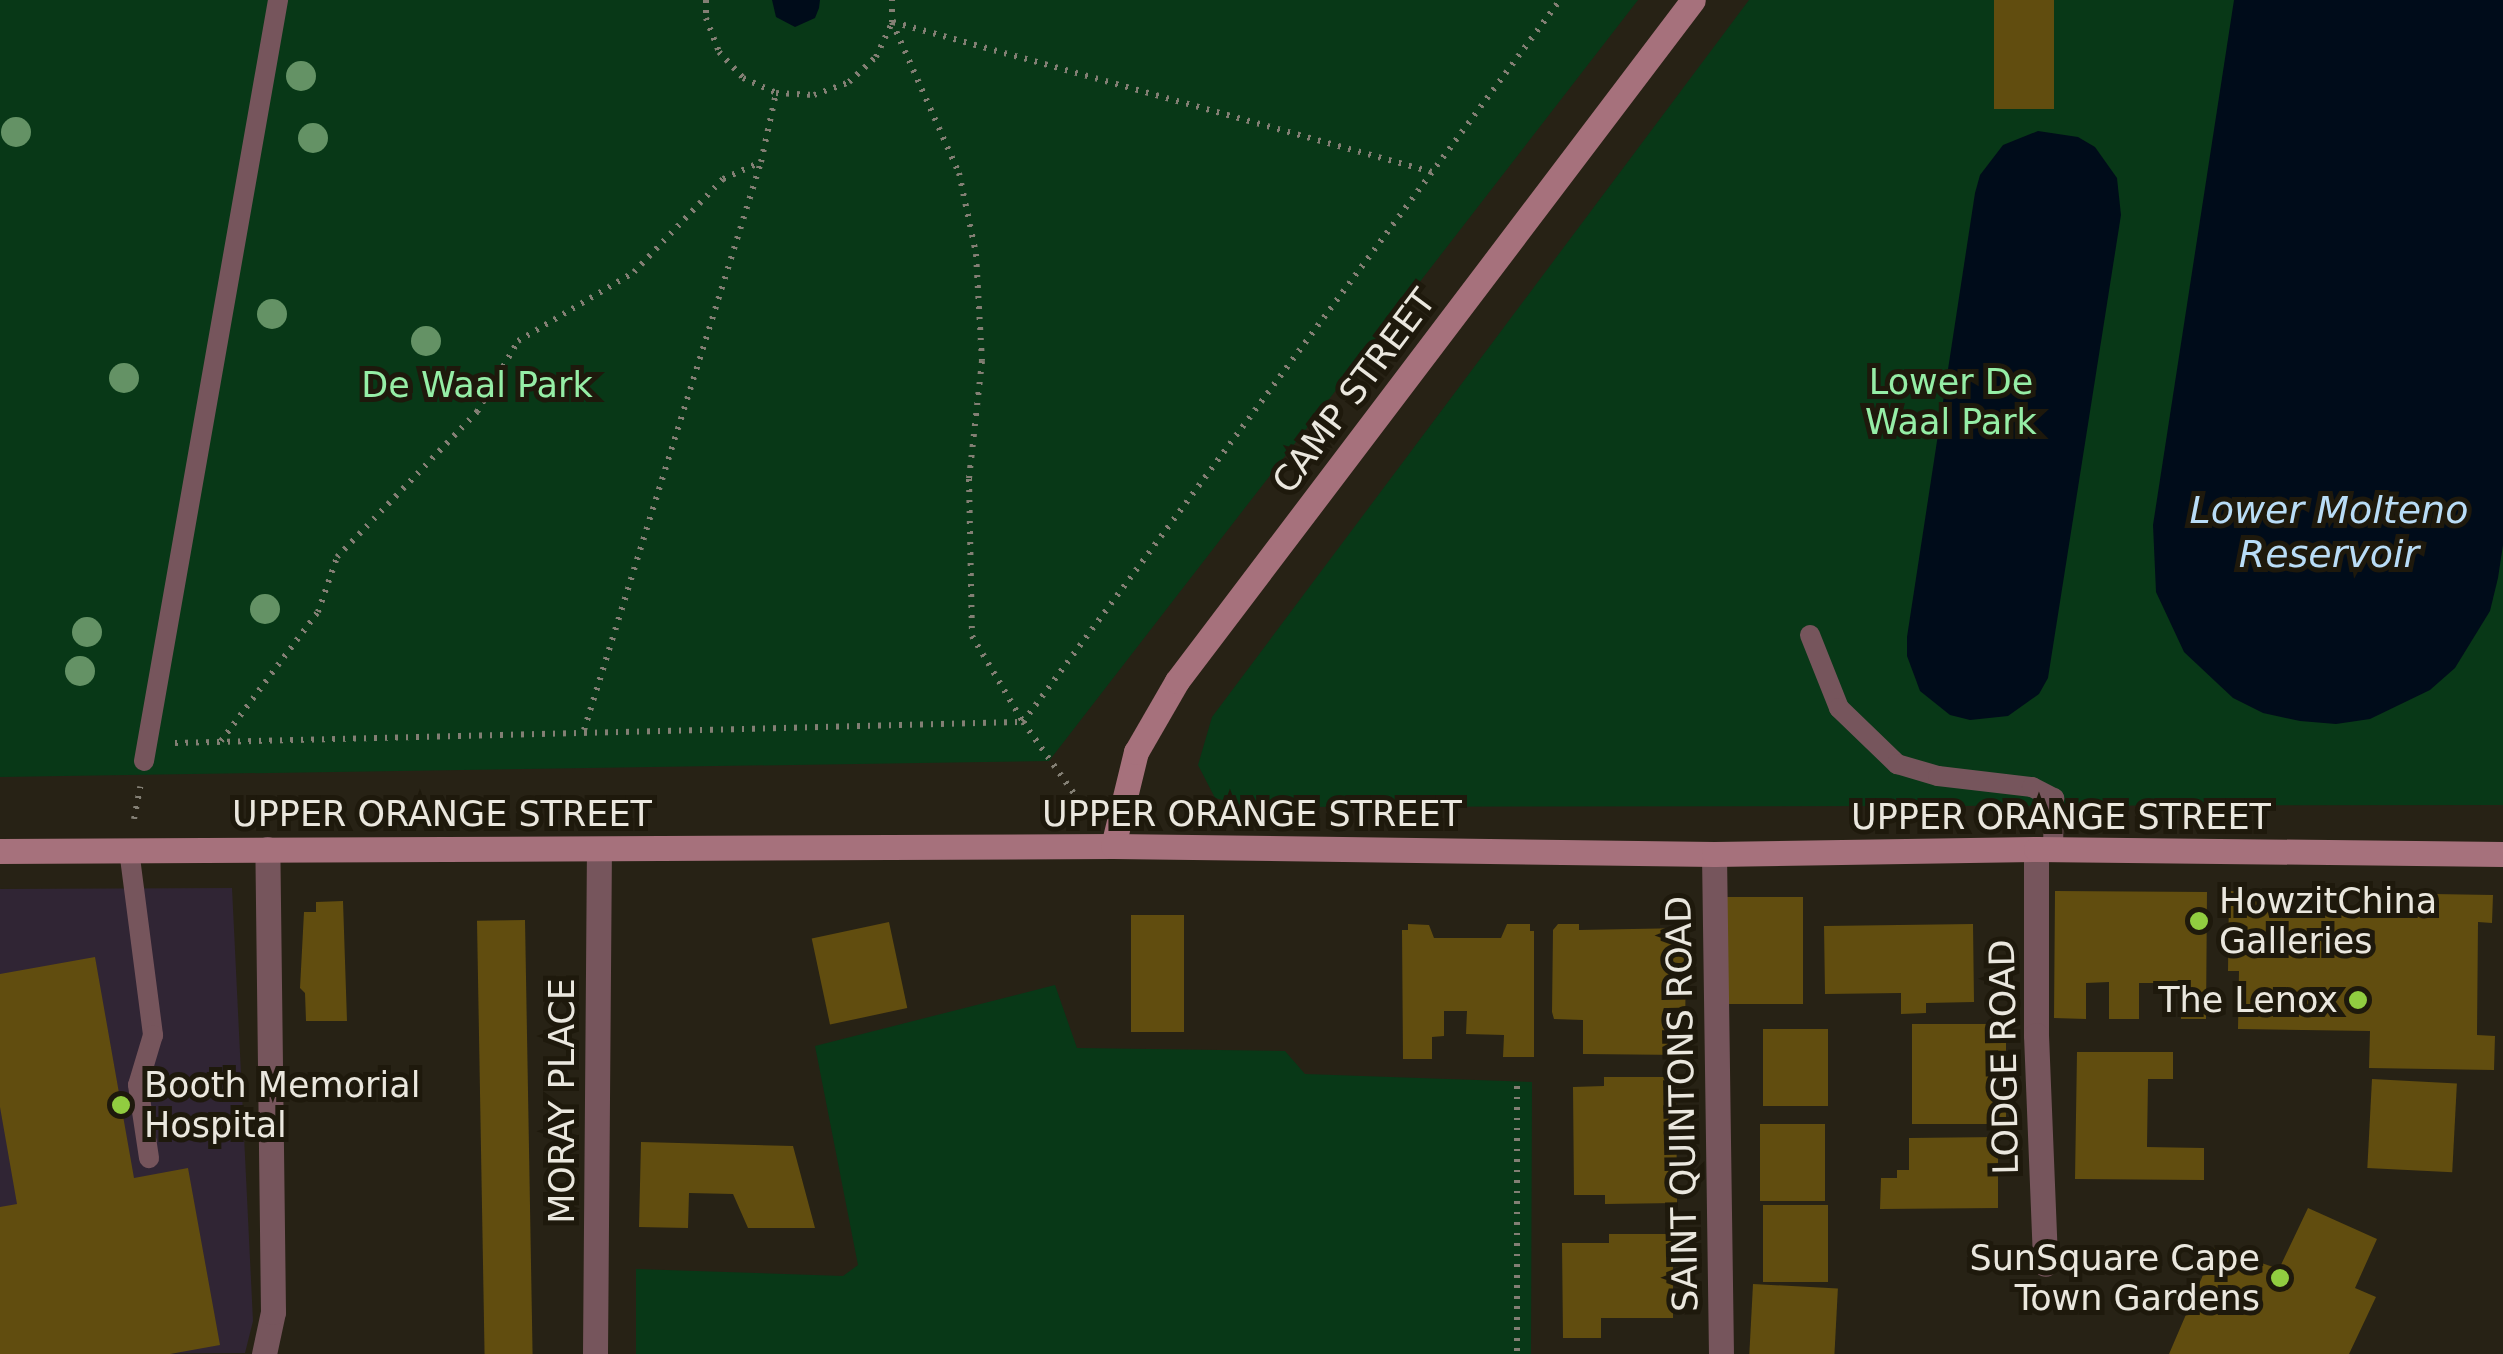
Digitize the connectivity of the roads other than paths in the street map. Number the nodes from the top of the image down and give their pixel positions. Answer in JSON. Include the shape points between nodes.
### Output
{"nodes":[{"id":1,"x":278,"y":0,"type":"edge"},
{"id":2,"x":1693,"y":0,"type":"edge"},
{"id":3,"x":1810,"y":635,"type":"dead end"},
{"id":4,"x":146,"y":752,"type":"road end"},
{"id":5,"x":1113,"y":846,"type":"junction"},
{"id":6,"x":267,"y":849,"type":"junction"},
{"id":7,"x":599,"y":849,"type":"junction"},
{"id":8,"x":2045,"y":849,"type":"junction"},
{"id":9,"x":129,"y":850,"type":"junction"},
{"id":10,"x":0,"y":851,"type":"edge"},
{"id":11,"x":1714,"y":854,"type":"junction"},
{"id":12,"x":2503,"y":854,"type":"edge"},
{"id":13,"x":150,"y":1158,"type":"dead end"},
{"id":14,"x":2045,"y":1264,"type":"dead end"},
{"id":15,"x":264,"y":1354,"type":"edge"},
{"id":16,"x":595,"y":1354,"type":"edge"},
{"id":17,"x":1721,"y":1354,"type":"edge"}],
"edges":[{"from":1,"to":4,"type":"lane"},
{"from":2,"to":5,"type":"street","name":"CAMP STREET","via":[[1178,681],[1136,752]]},
{"from":3,"to":8,"type":"lane","via":[[1838,708],[1897,764],[2032,787],[2054,798]]},
{"from":5,"to":7,"type":"street","name":"UPPER ORANGE STREET"},
{"from":5,"to":11,"type":"street","name":"UPPER ORANGE STREET"},
{"from":6,"to":7,"type":"street","name":"UPPER ORANGE STREET"},
{"from":6,"to":9,"type":"street","name":"UPPER ORANGE STREET"},
{"from":6,"to":15,"type":"street","via":[[273,1312]]},
{"from":7,"to":16,"type":"street","name":"MORAY PLACE"},
{"from":8,"to":11,"type":"street","name":"UPPER ORANGE STREET"},
{"from":8,"to":12,"type":"street","name":"UPPER ORANGE STREET"},
{"from":8,"to":14,"type":"street","name":"LODGE ROAD","via":[[2036,1034]]},
{"from":9,"to":10,"type":"street","name":"UPPER ORANGE STREET"},
{"from":9,"to":13,"type":"lane","via":[[153,1035],[138,1085]]},
{"from":11,"to":17,"type":"street","name":"SAINT QUINTONS ROAD"}]}
